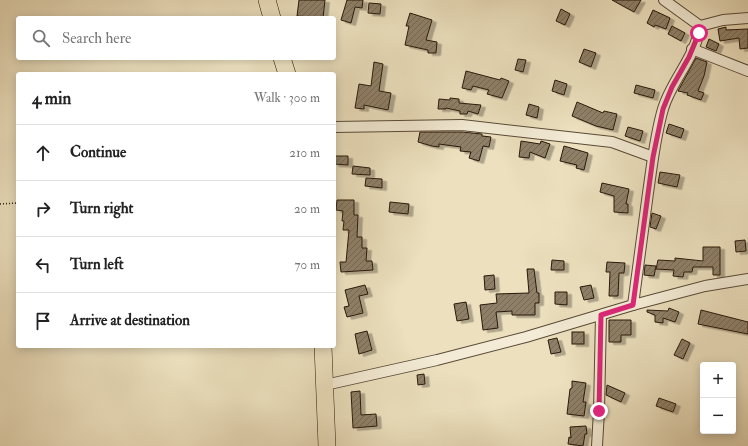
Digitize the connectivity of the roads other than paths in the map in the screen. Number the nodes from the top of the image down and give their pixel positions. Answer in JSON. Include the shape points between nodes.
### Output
{"nodes":[{"id":1,"x":267,"y":0,"type":"edge"},
{"id":2,"x":664,"y":0,"type":"edge"},
{"id":3,"x":271,"y":16,"type":"edge"},
{"id":4,"x":748,"y":18,"type":"edge"},
{"id":5,"x":700,"y":26,"type":"junction"},
{"id":6,"x":692,"y":49,"type":"junction"},
{"id":7,"x":283,"y":60,"type":"edge"},
{"id":8,"x":748,"y":71,"type":"edge"},
{"id":9,"x":286,"y":72,"type":"edge"},
{"id":10,"x":336,"y":127,"type":"edge"},
{"id":11,"x":653,"y":157,"type":"junction"},
{"id":12,"x":748,"y":279,"type":"edge"},
{"id":13,"x":633,"y":305,"type":"junction"},
{"id":14,"x":601,"y":315,"type":"junction"},
{"id":15,"x":323,"y":348,"type":"edge"},
{"id":16,"x":325,"y":385,"type":"junction"},
{"id":17,"x":327,"y":446,"type":"edge"},
{"id":18,"x":597,"y":446,"type":"edge"}],
"edges":[{"from":1,"to":3,"type":"highway"},
{"from":2,"to":5,"type":"street"},
{"from":4,"to":5,"type":"street","via":[[723,20]]},
{"from":5,"to":6,"type":"street"},
{"from":6,"to":8,"type":"street"},
{"from":6,"to":11,"type":"street","via":[[663,109]]},
{"from":7,"to":9,"type":"highway"},
{"from":10,"to":11,"type":"street","via":[[462,125],[612,142]]},
{"from":11,"to":13,"type":"street"},
{"from":12,"to":13,"type":"street","via":[[705,286]]},
{"from":13,"to":14,"type":"street"},
{"from":14,"to":16,"type":"street","via":[[437,360]]},
{"from":14,"to":18,"type":"street"},
{"from":15,"to":16,"type":"highway"},
{"from":16,"to":17,"type":"highway"}]}
